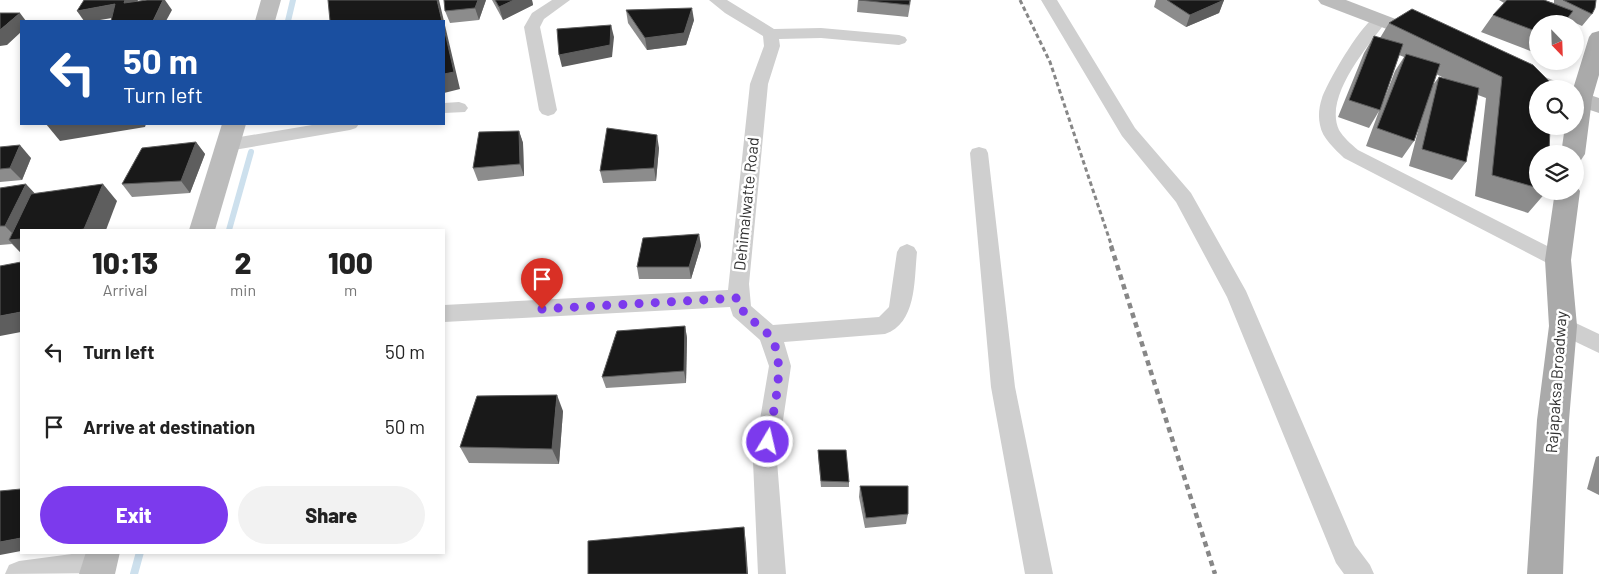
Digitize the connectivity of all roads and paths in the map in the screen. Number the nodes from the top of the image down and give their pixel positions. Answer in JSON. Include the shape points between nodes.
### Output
{"nodes":[{"id":1,"x":271,"y":0,"type":"edge"},
{"id":2,"x":562,"y":0,"type":"edge"},
{"id":3,"x":717,"y":0,"type":"edge"},
{"id":4,"x":1049,"y":0,"type":"edge"},
{"id":5,"x":1328,"y":0,"type":"edge"},
{"id":6,"x":1380,"y":19,"type":"junction"},
{"id":7,"x":265,"y":20,"type":"edge"},
{"id":8,"x":771,"y":34,"type":"junction"},
{"id":9,"x":1599,"y":37,"type":"edge"},
{"id":10,"x":899,"y":40,"type":"dead end"},
{"id":11,"x":1443,"y":44,"type":"edge"},
{"id":12,"x":1498,"y":66,"type":"edge"},
{"id":13,"x":1533,"y":80,"type":"edge"},
{"id":14,"x":1585,"y":101,"type":"edge"},
{"id":15,"x":548,"y":110,"type":"dead end"},
{"id":16,"x":338,"y":125,"type":"edge"},
{"id":17,"x":231,"y":134,"type":"edge"},
{"id":18,"x":1575,"y":145,"type":"edge"},
{"id":19,"x":979,"y":154,"type":"dead end"},
{"id":20,"x":1567,"y":200,"type":"edge"},
{"id":21,"x":202,"y":229,"type":"edge"},
{"id":22,"x":907,"y":252,"type":"dead end"},
{"id":23,"x":1558,"y":260,"type":"junction"},
{"id":24,"x":738,"y":298,"type":"junction"},
{"id":25,"x":445,"y":314,"type":"edge"},
{"id":26,"x":1563,"y":326,"type":"junction"},
{"id":27,"x":769,"y":334,"type":"junction"},
{"id":28,"x":1599,"y":344,"type":"edge"},
{"id":29,"x":100,"y":563,"type":"edge"},
{"id":30,"x":19,"y":574,"type":"edge"},
{"id":31,"x":772,"y":574,"type":"edge"},
{"id":32,"x":1039,"y":574,"type":"edge"},
{"id":33,"x":1360,"y":574,"type":"edge"},
{"id":34,"x":1545,"y":574,"type":"edge"}],
"edges":[{"from":1,"to":7,"type":"main road"},
{"from":2,"to":15,"type":"street","via":[[538,16],[532,27]]},
{"from":3,"to":8,"type":"street"},
{"from":4,"to":33,"type":"street","via":[[1128,132],[1184,198],[1234,289],[1345,554]]},
{"from":5,"to":6,"type":"main road"},
{"from":6,"to":11,"type":"main road"},
{"from":6,"to":23,"type":"street","via":[[1348,60],[1327,106],[1329,129],[1351,154]]},
{"from":8,"to":10,"type":"street","via":[[821,33]]},
{"from":8,"to":24,"type":"street","name":"Dehimalwatte Road","via":[[772,46],[759,84]]},
{"from":9,"to":14,"type":"main road"},
{"from":12,"to":13,"type":"main road"},
{"from":14,"to":18,"type":"main road"},
{"from":16,"to":17,"type":"street"},
{"from":17,"to":21,"type":"main road"},
{"from":19,"to":32,"type":"street","via":[[1003,387]]},
{"from":20,"to":23,"type":"main road","name":"Rajapaksa Broadway"},
{"from":22,"to":27,"type":"street","via":[[899,310],[884,325]]},
{"from":23,"to":26,"type":"main road","name":"Rajapaksa Broadway"},
{"from":24,"to":25,"type":"street"},
{"from":24,"to":27,"type":"street","via":[[741,310]]},
{"from":26,"to":28,"type":"street"},
{"from":26,"to":34,"type":"main road","name":"Rajapaksa Broadway","via":[[1553,420]]},
{"from":27,"to":31,"type":"street","via":[[780,366],[765,461]]},
{"from":29,"to":30,"type":"street"}]}
